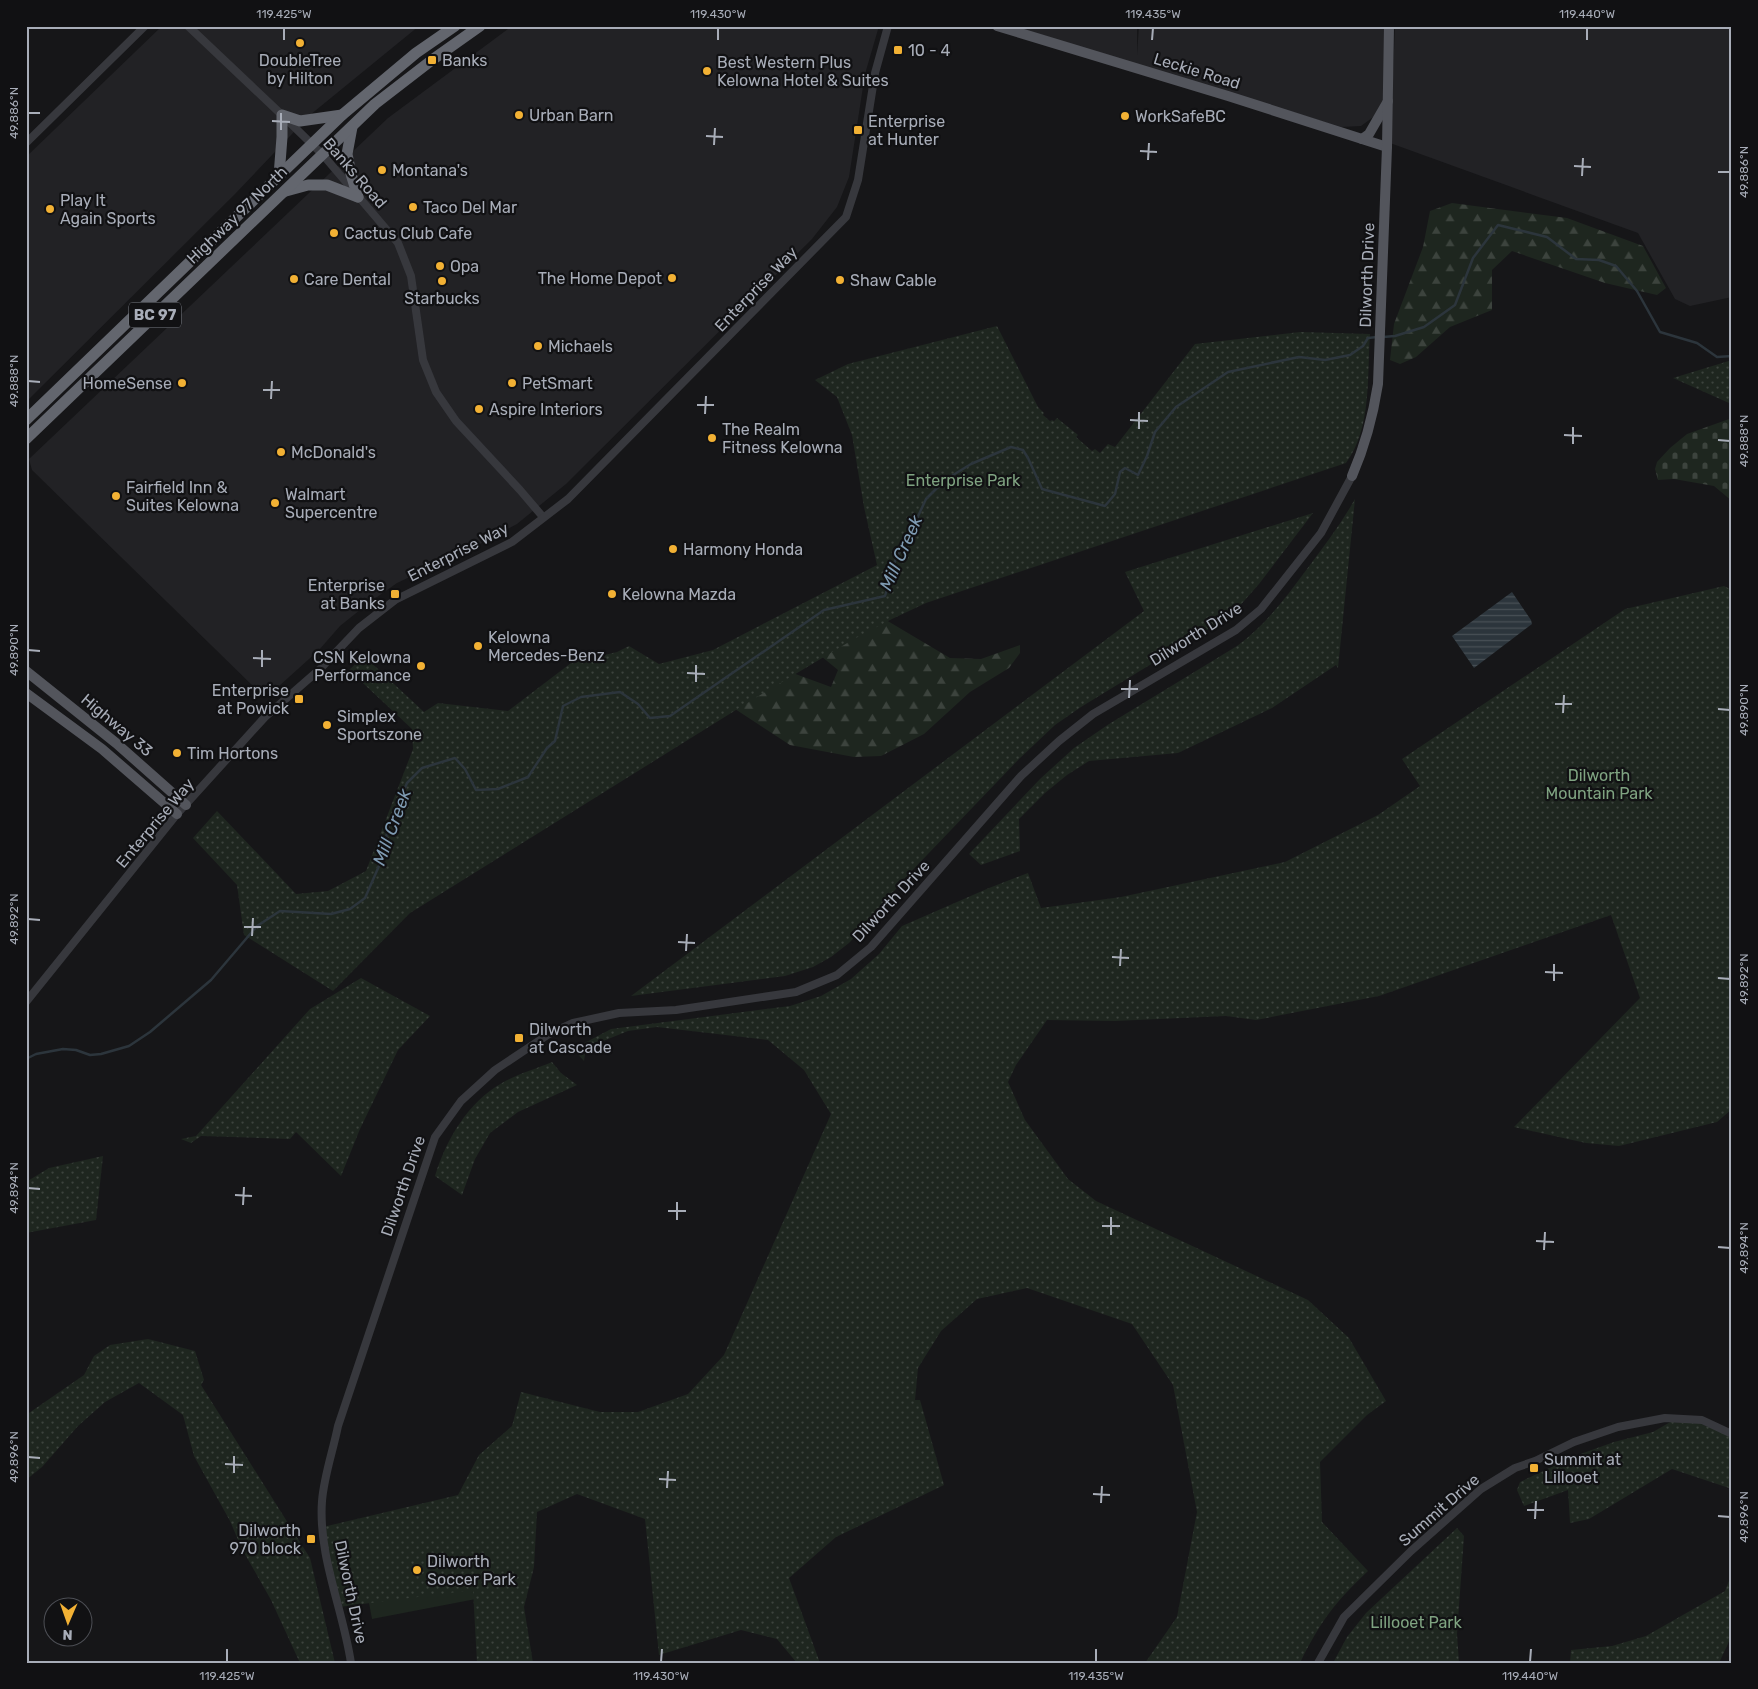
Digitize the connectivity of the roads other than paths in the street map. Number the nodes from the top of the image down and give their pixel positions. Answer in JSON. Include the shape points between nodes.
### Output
{"nodes":[{"id":1,"x":145,"y":26,"type":"edge"},
{"id":2,"x":188,"y":26,"type":"edge"},
{"id":3,"x":455,"y":26,"type":"edge"},
{"id":4,"x":480,"y":26,"type":"edge"},
{"id":5,"x":888,"y":26,"type":"edge"},
{"id":6,"x":997,"y":26,"type":"edge"},
{"id":7,"x":1389,"y":26,"type":"edge"},
{"id":8,"x":1388,"y":101,"type":"junction"},
{"id":9,"x":282,"y":115,"type":"junction"},
{"id":10,"x":342,"y":115,"type":"junction"},
{"id":11,"x":352,"y":127,"type":"junction"},
{"id":12,"x":1362,"y":139,"type":"junction"},
{"id":13,"x":26,"y":143,"type":"edge"},
{"id":14,"x":312,"y":144,"type":"junction"},
{"id":15,"x":1387,"y":148,"type":"junction"},
{"id":16,"x":323,"y":155,"type":"junction"},
{"id":17,"x":279,"y":176,"type":"junction"},
{"id":18,"x":284,"y":192,"type":"junction"},
{"id":19,"x":358,"y":196,"type":"junction"},
{"id":20,"x":26,"y":420,"type":"edge"},
{"id":21,"x":26,"y":439,"type":"edge"},
{"id":22,"x":1352,"y":476,"type":"joint"},
{"id":23,"x":543,"y":518,"type":"junction"},
{"id":24,"x":26,"y":671,"type":"edge"},
{"id":25,"x":26,"y":693,"type":"edge"},
{"id":26,"x":186,"y":805,"type":"junction"},
{"id":27,"x":178,"y":814,"type":"junction"},
{"id":28,"x":26,"y":1002,"type":"edge"},
{"id":29,"x":1732,"y":1434,"type":"edge"},
{"id":30,"x":351,"y":1663,"type":"edge"},
{"id":31,"x":1318,"y":1663,"type":"edge"}],
"edges":[{"from":1,"to":13,"type":"street"},
{"from":2,"to":9,"type":"street","name":"Banks Road"},
{"from":3,"to":10,"type":"highway","name":"Highway 97 North","number":"BC 97","via":[[416,52]]},
{"from":4,"to":11,"type":"highway","name":"Highway 97 North","number":"BC 97","via":[[375,104]]},
{"from":5,"to":23,"type":"street","name":"Enterprise Way","via":[[875,73],[858,180],[846,217],[568,499]]},
{"from":6,"to":12,"type":"main road","name":"Leckie Road"},
{"from":7,"to":8,"type":"main road","name":"Dilworth Drive"},
{"from":8,"to":12,"type":"main road","via":[[1369,134]]},
{"from":8,"to":15,"type":"main road","name":"Dilworth Drive"},
{"from":9,"to":10,"type":"highway","via":[[300,121]]},
{"from":9,"to":14,"type":"street","name":"Banks Road"},
{"from":9,"to":17,"type":"highway"},
{"from":10,"to":14,"type":"highway","name":"Highway 97 North","number":"BC 97"},
{"from":11,"to":16,"type":"highway","name":"Highway 97 North","number":"BC 97"},
{"from":11,"to":19,"type":"highway","via":[[348,154]]},
{"from":12,"to":15,"type":"main road","name":"Leckie Road"},
{"from":14,"to":16,"type":"street","name":"Banks Road"},
{"from":14,"to":17,"type":"highway","name":"Highway 97 North","number":"BC 97"},
{"from":15,"to":22,"type":"main road","name":"Dilworth Drive","via":[[1378,384],[1373,414]]},
{"from":16,"to":18,"type":"highway","name":"Highway 97 North","number":"BC 97"},
{"from":16,"to":19,"type":"street","name":"Banks Road"},
{"from":17,"to":20,"type":"highway","name":"Highway 97 North","number":"BC 97"},
{"from":18,"to":19,"type":"highway","via":[[308,185],[327,186]]},
{"from":18,"to":21,"type":"highway","name":"Highway 97 North","number":"BC 97"},
{"from":19,"to":23,"type":"street","name":"Banks Road","via":[[398,243],[411,276],[423,360],[436,392],[456,421]]},
{"from":22,"to":30,"type":"street","name":"Dilworth Drive","via":[[1321,533],[1261,609],[1236,630],[1092,714],[1060,741],[1021,776],[872,947],[837,975],[796,992],[676,1010],[619,1013],[573,1023],[549,1034],[495,1070],[461,1102],[435,1137],[338,1426],[322,1500],[326,1556]]},
{"from":23,"to":26,"type":"street","name":"Enterprise Way","via":[[512,542],[395,600],[360,628],[320,669],[265,717]]},
{"from":24,"to":26,"type":"main road","name":"Highway 33","via":[[116,743]]},
{"from":25,"to":27,"type":"main road","name":"Highway 33","via":[[102,749]]},
{"from":26,"to":27,"type":"street","name":"Enterprise Way"},
{"from":27,"to":28,"type":"street","name":"Enterprise Way"},
{"from":29,"to":31,"type":"street","name":"Summit Drive","via":[[1702,1420],[1665,1418],[1618,1427],[1515,1468],[1481,1489],[1344,1617]]}]}
